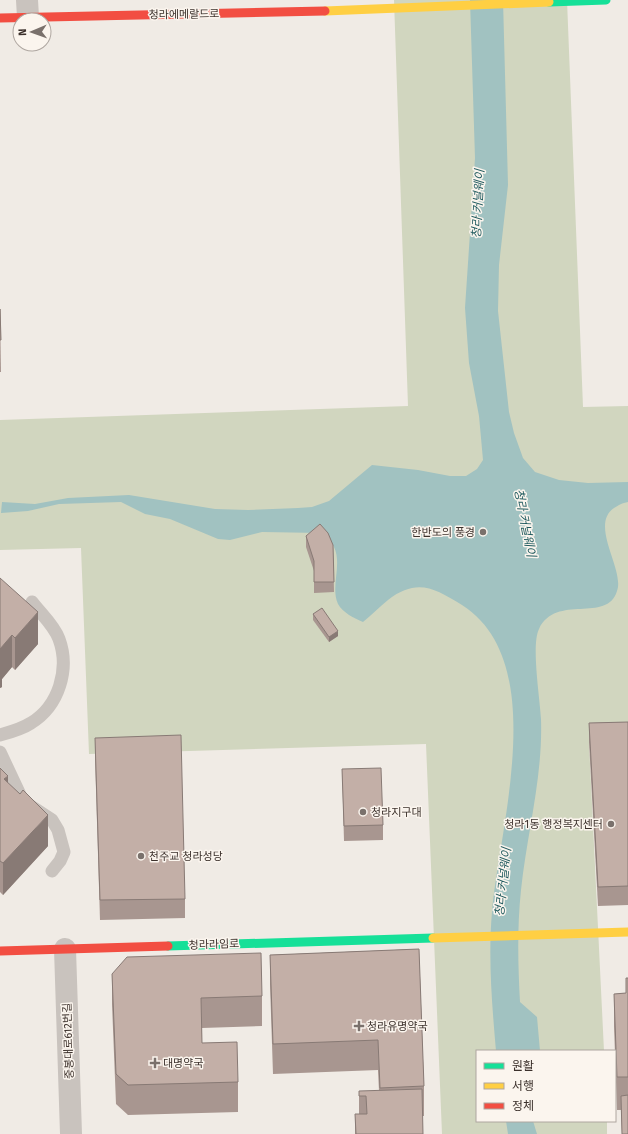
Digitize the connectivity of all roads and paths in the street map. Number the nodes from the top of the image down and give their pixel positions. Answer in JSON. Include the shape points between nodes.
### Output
{"nodes":[{"id":1,"x":597,"y":0,"type":"edge"},
{"id":2,"x":606,"y":0,"type":"edge"},
{"id":3,"x":28,"y":8,"type":"edge"},
{"id":4,"x":0,"y":18,"type":"edge"},
{"id":5,"x":32,"y":602,"type":"dead end"},
{"id":6,"x":0,"y":735,"type":"edge"},
{"id":7,"x":0,"y":752,"type":"edge"},
{"id":8,"x":52,"y":871,"type":"dead end"},
{"id":9,"x":628,"y":932,"type":"edge"},
{"id":10,"x":65,"y":949,"type":"junction"},
{"id":11,"x":0,"y":951,"type":"edge"},
{"id":12,"x":71,"y":1134,"type":"edge"}],
"edges":[{"from":1,"to":2,"type":"street"},
{"from":1,"to":3,"type":"street","name":"청라에메랄드로","via":[[367,10]]},
{"from":3,"to":4,"type":"street","name":"청라에메랄드로"},
{"from":5,"to":6,"type":"lane","via":[[58,638],[64,668],[62,683],[45,711],[32,722]]},
{"from":7,"to":8,"type":"lane","via":[[23,801],[52,820],[58,830],[64,852]]},
{"from":9,"to":10,"type":"street","name":"청라라임로"},
{"from":10,"to":11,"type":"street","name":"청라라임로"},
{"from":10,"to":12,"type":"street","name":"중봉대로612번길"}]}
